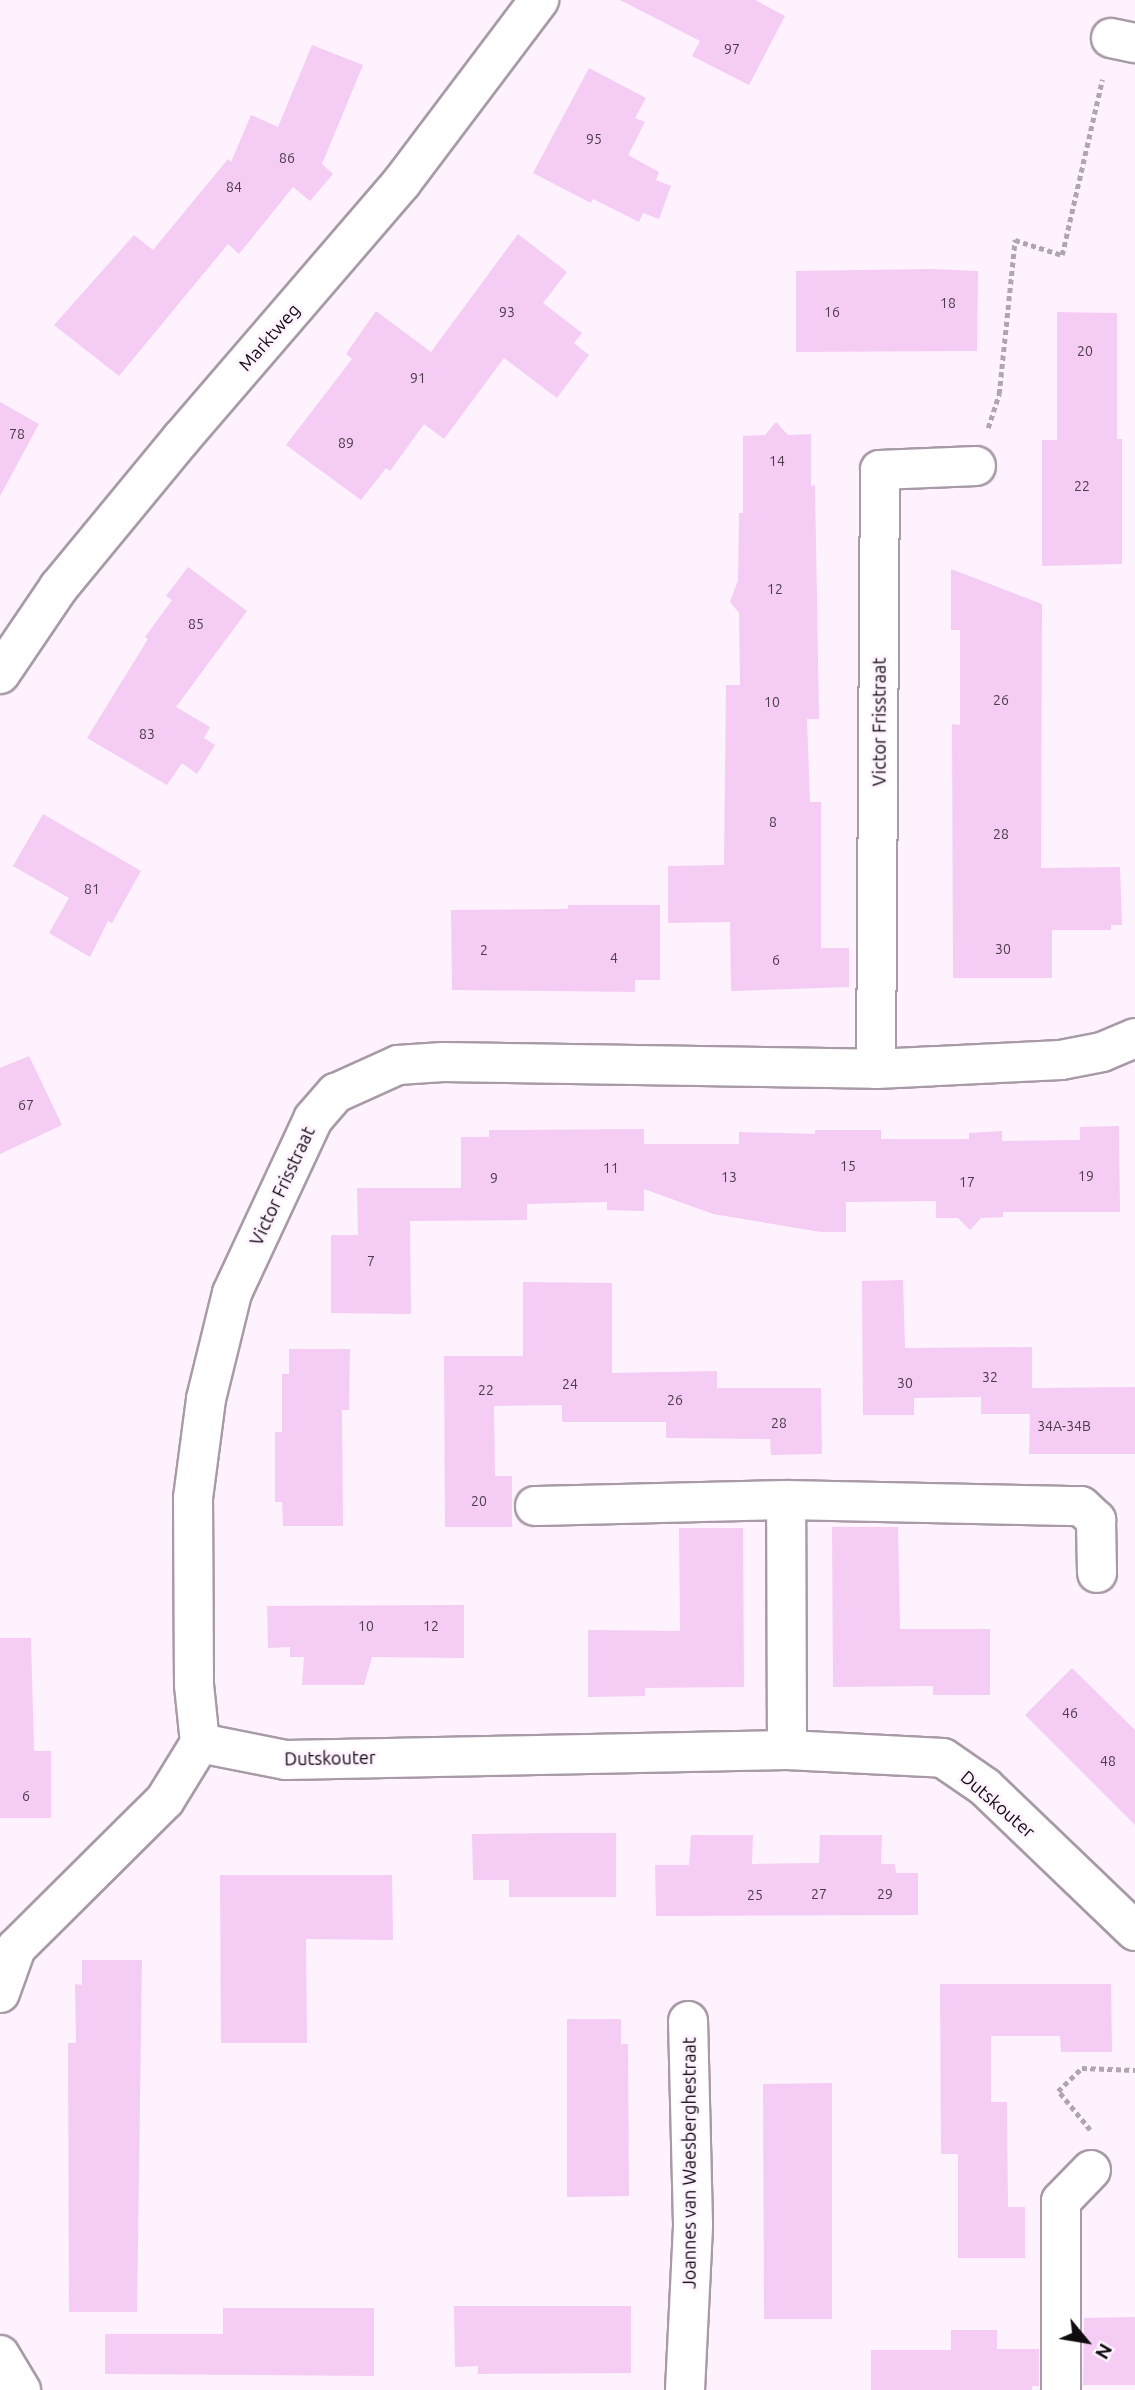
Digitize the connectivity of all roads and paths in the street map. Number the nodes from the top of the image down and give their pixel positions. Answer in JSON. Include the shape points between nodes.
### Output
{"nodes":[{"id":1,"x":539,"y":0,"type":"edge"},
{"id":2,"x":1123,"y":40,"type":"edge"},
{"id":3,"x":999,"y":394,"type":"dead end"},
{"id":4,"x":976,"y":466,"type":"dead end"},
{"id":5,"x":0,"y":674,"type":"edge"},
{"id":6,"x":1135,"y":1038,"type":"edge"},
{"id":7,"x":876,"y":1069,"type":"junction"},
{"id":8,"x":786,"y":1500,"type":"junction"},
{"id":9,"x":535,"y":1506,"type":"dead end"},
{"id":10,"x":1097,"y":1573,"type":"dead end"},
{"id":11,"x":200,"y":1743,"type":"junction"},
{"id":12,"x":787,"y":1750,"type":"junction"},
{"id":13,"x":1135,"y":1931,"type":"edge"},
{"id":14,"x":0,"y":1993,"type":"edge"},
{"id":15,"x":688,"y":2021,"type":"dead end"},
{"id":16,"x":1135,"y":2070,"type":"edge"},
{"id":17,"x":1091,"y":2170,"type":"joint"},
{"id":18,"x":0,"y":2355,"type":"edge"},
{"id":19,"x":21,"y":2390,"type":"edge"},
{"id":20,"x":685,"y":2390,"type":"edge"},
{"id":21,"x":1061,"y":2390,"type":"edge"}],
"edges":[{"from":1,"to":5,"type":"street","name":"Marktweg","via":[[402,182],[59,587]]},
{"from":2,"to":3,"type":"path","via":[[1062,255],[1015,240]]},
{"from":4,"to":7,"type":"street","name":"Victor Frisstraat","via":[[880,470]]},
{"from":6,"to":7,"type":"street","name":"Victor Frisstraat","via":[[1102,1052],[1060,1060]]},
{"from":7,"to":11,"type":"street","name":"Victor Frisstraat","via":[[443,1062],[398,1065],[336,1093],[313,1119],[232,1293],[206,1399],[193,1498],[194,1685]]},
{"from":8,"to":9,"type":"street"},
{"from":8,"to":10,"type":"street","via":[[1081,1506],[1096,1520]]},
{"from":8,"to":12,"type":"street"},
{"from":11,"to":12,"type":"street","name":"Dutskouter","via":[[286,1760]]},
{"from":11,"to":14,"type":"street","via":[[165,1800],[16,1948]]},
{"from":12,"to":13,"type":"street","name":"Dutskouter","via":[[943,1758],[985,1787]]},
{"from":15,"to":20,"type":"street","name":"Joannes van Waesberghestraat","via":[[692,2224]]},
{"from":16,"to":17,"type":"path","via":[[1082,2068],[1058,2091],[1110,2155]]},
{"from":17,"to":21,"type":"street","via":[[1061,2201]]},
{"from":18,"to":19,"type":"street"}]}
